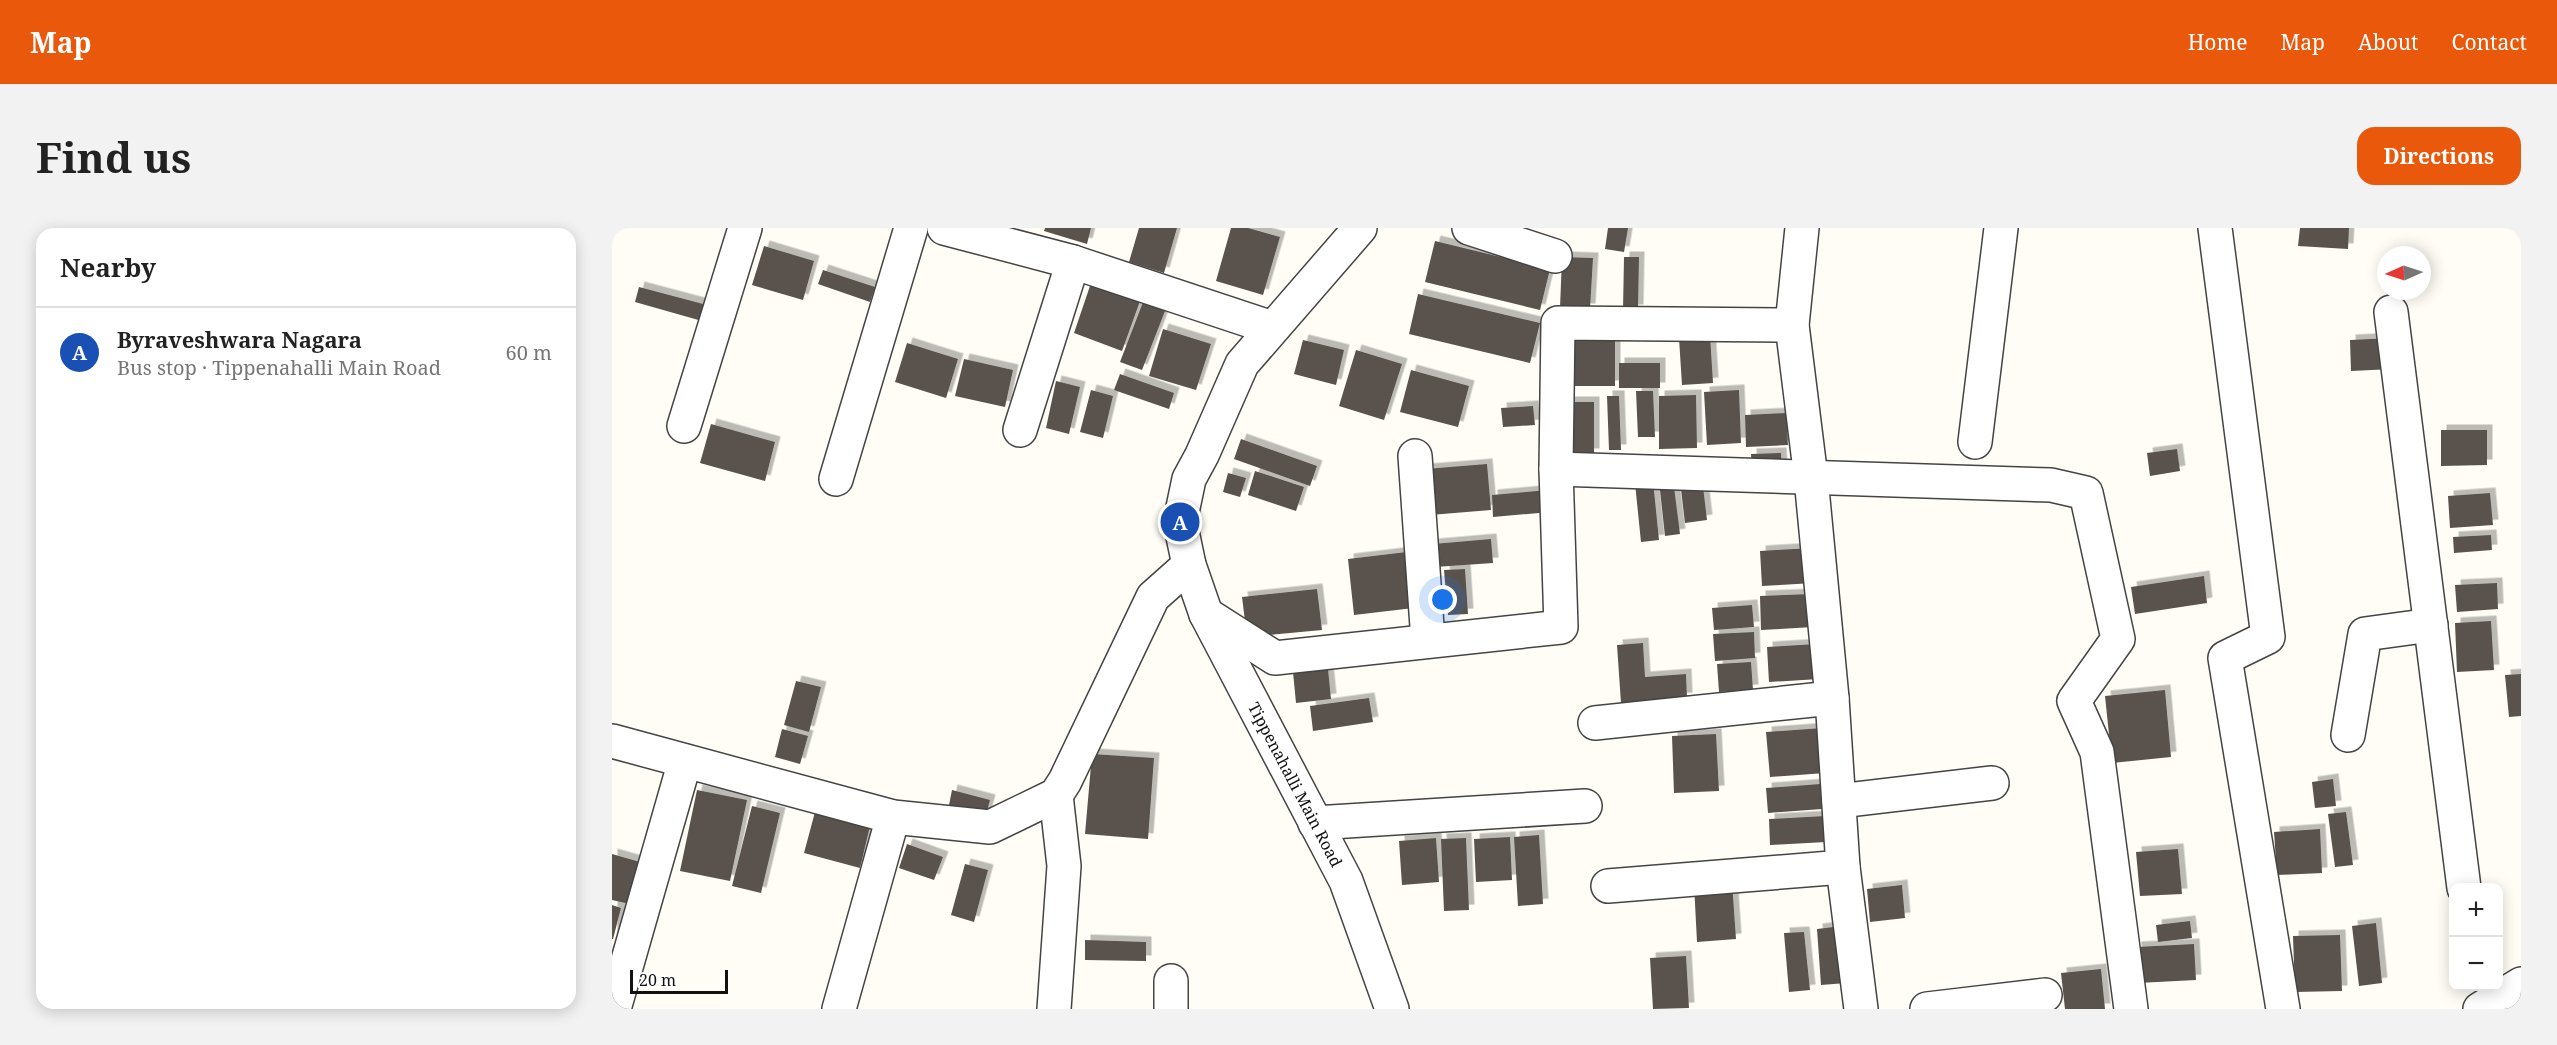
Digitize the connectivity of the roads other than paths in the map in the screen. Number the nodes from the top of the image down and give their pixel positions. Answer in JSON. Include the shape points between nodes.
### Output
{"nodes":[{"id":1,"x":745,"y":228,"type":"edge"},
{"id":2,"x":911,"y":228,"type":"edge"},
{"id":3,"x":944,"y":228,"type":"edge"},
{"id":4,"x":1360,"y":228,"type":"edge"},
{"id":5,"x":1469,"y":228,"type":"edge"},
{"id":6,"x":1802,"y":228,"type":"edge"},
{"id":7,"x":2001,"y":228,"type":"edge"},
{"id":8,"x":2215,"y":228,"type":"edge"},
{"id":9,"x":1555,"y":256,"type":"dead end"},
{"id":10,"x":1073,"y":262,"type":"junction"},
{"id":11,"x":2391,"y":312,"type":"dead end"},
{"id":12,"x":1792,"y":325,"type":"junction"},
{"id":13,"x":1272,"y":328,"type":"junction"},
{"id":14,"x":684,"y":426,"type":"dead end"},
{"id":15,"x":1020,"y":430,"type":"dead end"},
{"id":16,"x":1975,"y":442,"type":"dead end"},
{"id":17,"x":1415,"y":456,"type":"dead end"},
{"id":18,"x":1556,"y":469,"type":"junction"},
{"id":19,"x":836,"y":478,"type":"dead end"},
{"id":20,"x":1811,"y":478,"type":"junction"},
{"id":21,"x":1189,"y":565,"type":"junction"},
{"id":22,"x":1206,"y":614,"type":"junction"},
{"id":23,"x":2431,"y":625,"type":"junction"},
{"id":24,"x":1428,"y":641,"type":"junction"},
{"id":25,"x":1832,"y":698,"type":"junction"},
{"id":26,"x":1595,"y":723,"type":"dead end"},
{"id":27,"x":2348,"y":735,"type":"dead end"},
{"id":28,"x":612,"y":741,"type":"edge"},
{"id":29,"x":685,"y":760,"type":"junction"},
{"id":30,"x":1992,"y":783,"type":"dead end"},
{"id":31,"x":1056,"y":795,"type":"junction"},
{"id":32,"x":1839,"y":801,"type":"junction"},
{"id":33,"x":1585,"y":807,"type":"dead end"},
{"id":34,"x":893,"y":817,"type":"junction"},
{"id":35,"x":1315,"y":823,"type":"junction"},
{"id":36,"x":1843,"y":867,"type":"junction"},
{"id":37,"x":2463,"y":883,"type":"edge"},
{"id":38,"x":1608,"y":886,"type":"dead end"},
{"id":39,"x":2521,"y":984,"type":"edge"},
{"id":40,"x":2472,"y":991,"type":"edge"},
{"id":41,"x":2045,"y":994,"type":"dead end"},
{"id":42,"x":615,"y":1009,"type":"edge"},
{"id":43,"x":839,"y":1009,"type":"edge"},
{"id":44,"x":1054,"y":1009,"type":"edge"},
{"id":45,"x":1392,"y":1009,"type":"edge"},
{"id":46,"x":1861,"y":1009,"type":"edge"},
{"id":47,"x":1926,"y":1009,"type":"edge"},
{"id":48,"x":2131,"y":1009,"type":"edge"},
{"id":49,"x":2283,"y":1009,"type":"edge"},
{"id":50,"x":2471,"y":1009,"type":"edge"},
{"id":51,"x":2480,"y":1009,"type":"edge"}],
"edges":[{"from":1,"to":14,"type":"street"},
{"from":2,"to":19,"type":"street"},
{"from":3,"to":10,"type":"street"},
{"from":4,"to":13,"type":"street","name":"Tippenahalli Main Road"},
{"from":5,"to":9,"type":"street"},
{"from":6,"to":12,"type":"street"},
{"from":7,"to":16,"type":"street"},
{"from":8,"to":49,"type":"street","via":[[2268,637],[2225,658]]},
{"from":10,"to":13,"type":"street"},
{"from":10,"to":15,"type":"street"},
{"from":11,"to":23,"type":"street"},
{"from":12,"to":18,"type":"street","via":[[1558,323]]},
{"from":12,"to":20,"type":"street"},
{"from":13,"to":21,"type":"street","name":"Tippenahalli Main Road","via":[[1242,364],[1189,479],[1180,522]]},
{"from":17,"to":24,"type":"street"},
{"from":18,"to":20,"type":"street"},
{"from":18,"to":24,"type":"street","via":[[1561,627]]},
{"from":20,"to":25,"type":"street"},
{"from":20,"to":48,"type":"street","via":[[2051,485],[2086,493],[2118,639],[2074,701],[2097,752]]},
{"from":21,"to":22,"type":"street","name":"Tippenahalli Main Road"},
{"from":21,"to":31,"type":"street","via":[[1153,597]]},
{"from":22,"to":24,"type":"street","via":[[1275,658]]},
{"from":22,"to":35,"type":"street","name":"Tippenahalli Main Road"},
{"from":23,"to":27,"type":"street","via":[[2365,634]]},
{"from":23,"to":37,"type":"street"},
{"from":25,"to":26,"type":"street"},
{"from":25,"to":32,"type":"street"},
{"from":28,"to":29,"type":"street"},
{"from":29,"to":34,"type":"street"},
{"from":29,"to":42,"type":"street"},
{"from":30,"to":32,"type":"street"},
{"from":31,"to":34,"type":"street","via":[[990,826]]},
{"from":31,"to":44,"type":"street","via":[[1064,866]]},
{"from":32,"to":36,"type":"street"},
{"from":33,"to":35,"type":"street"},
{"from":34,"to":43,"type":"street"},
{"from":35,"to":45,"type":"street","name":"Tippenahalli Main Road","via":[[1346,881]]},
{"from":36,"to":38,"type":"street"},
{"from":36,"to":46,"type":"street"},
{"from":39,"to":51,"type":"street"},
{"from":40,"to":50,"type":"street"},
{"from":41,"to":47,"type":"street"}]}
